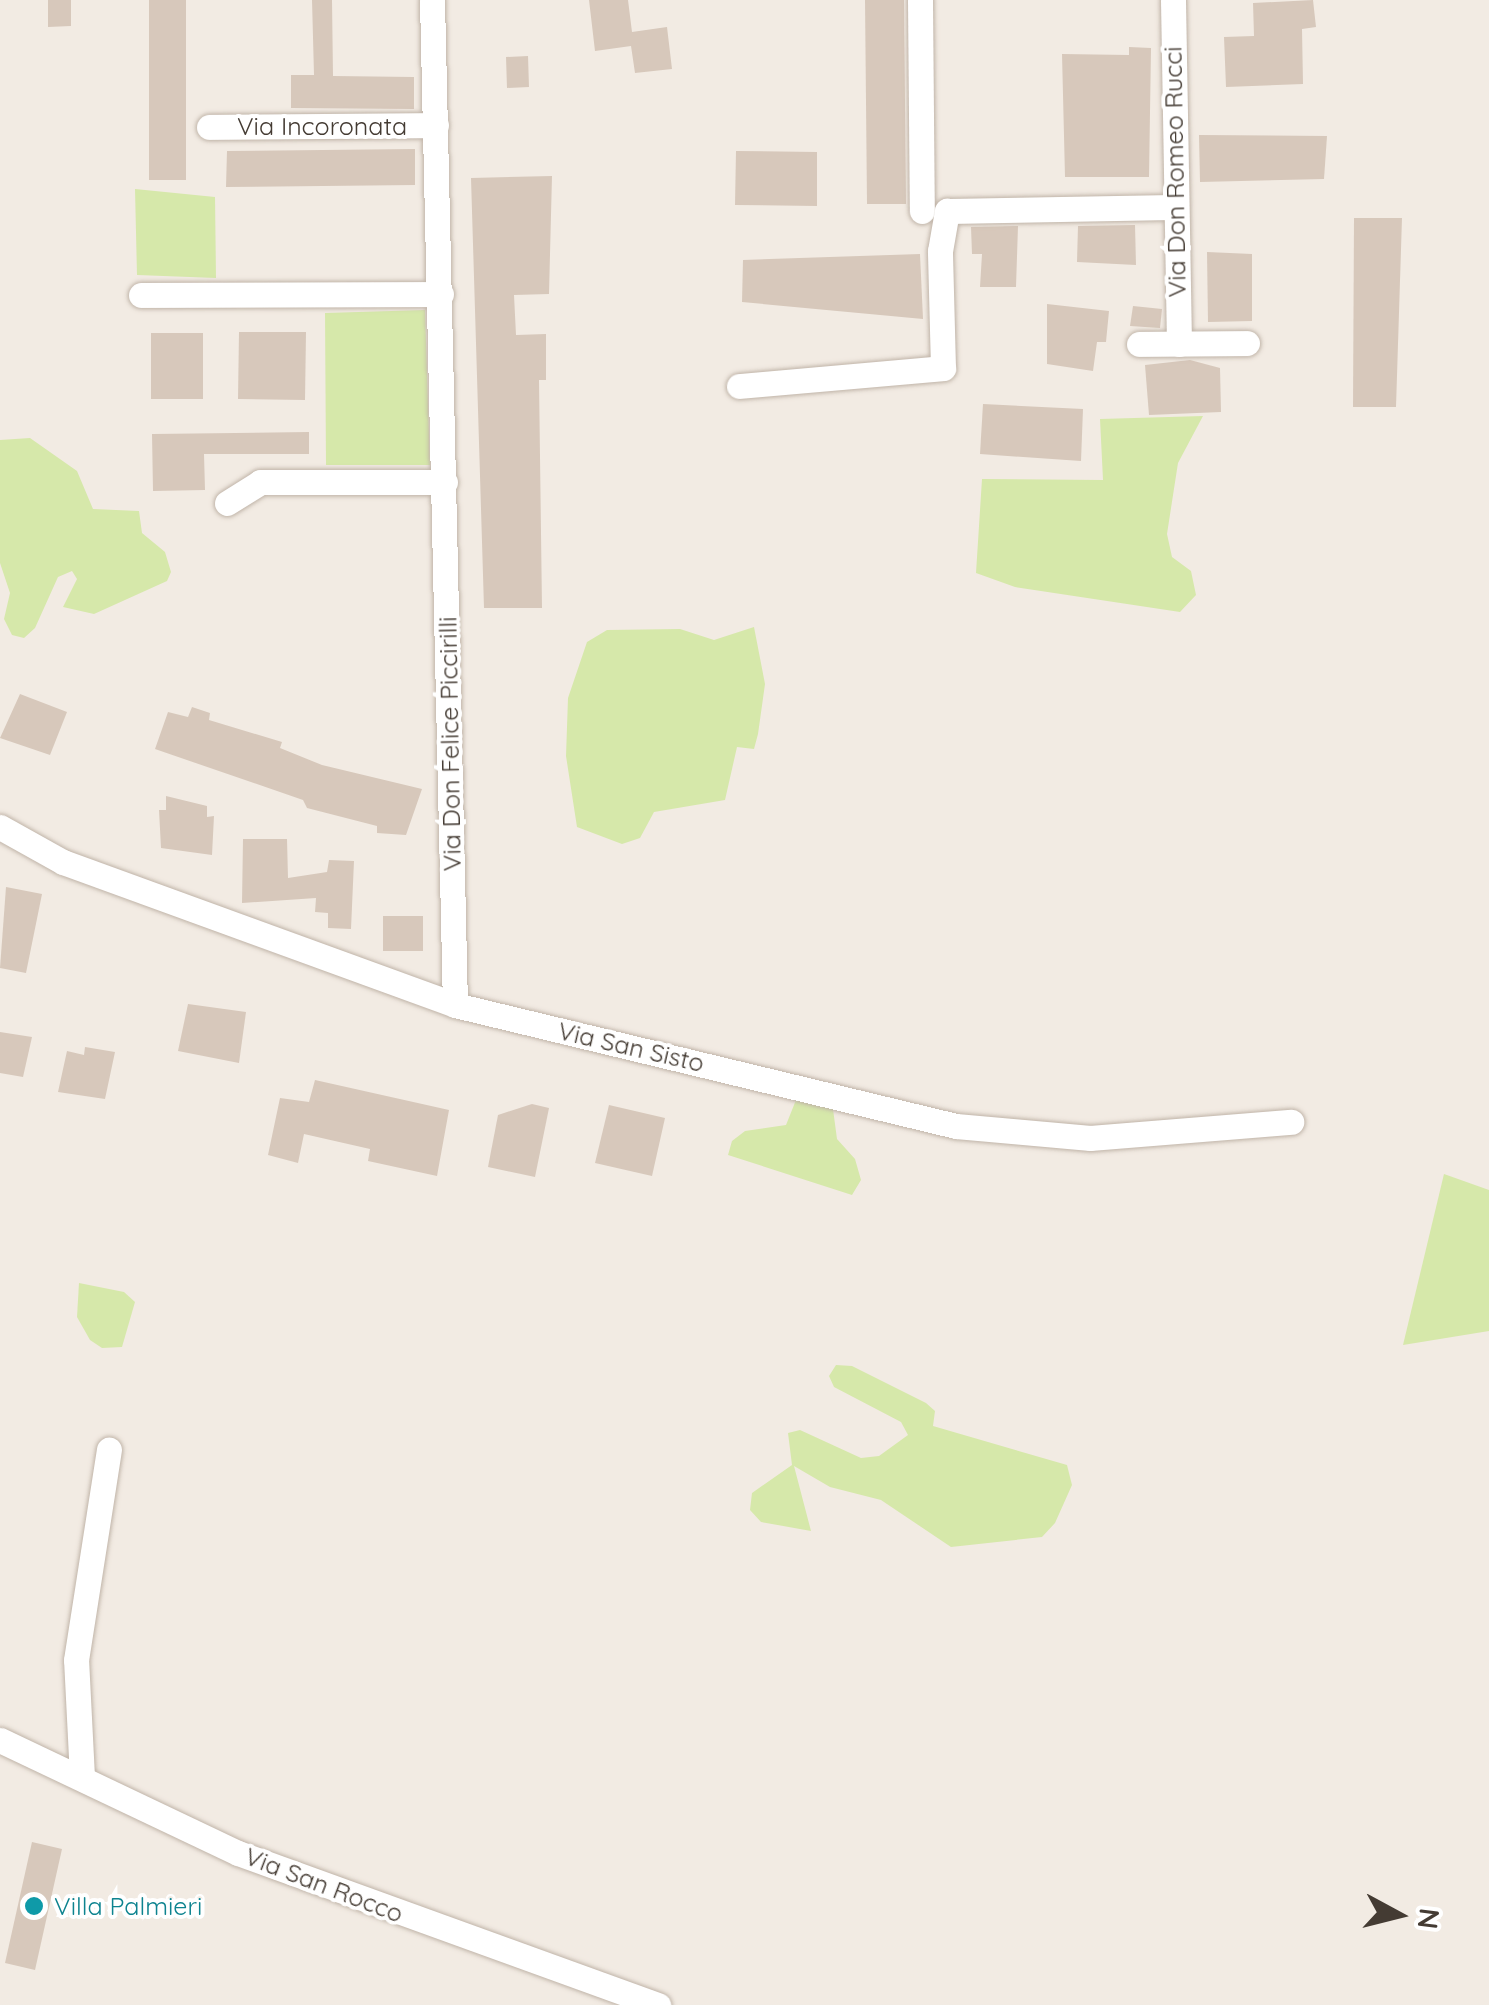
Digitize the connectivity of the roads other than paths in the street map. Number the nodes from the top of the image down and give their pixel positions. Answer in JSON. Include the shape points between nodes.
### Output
{"nodes":[{"id":1,"x":432,"y":0,"type":"edge"},
{"id":2,"x":920,"y":0,"type":"edge"},
{"id":3,"x":1173,"y":0,"type":"edge"},
{"id":4,"x":436,"y":125,"type":"junction"},
{"id":5,"x":209,"y":127,"type":"dead end"},
{"id":6,"x":1174,"y":207,"type":"junction"},
{"id":7,"x":922,"y":211,"type":"dead end"},
{"id":8,"x":442,"y":294,"type":"junction"},
{"id":9,"x":142,"y":296,"type":"dead end"},
{"id":10,"x":1247,"y":343,"type":"dead end"},
{"id":11,"x":1139,"y":344,"type":"dead end"},
{"id":12,"x":1179,"y":344,"type":"junction"},
{"id":13,"x":739,"y":386,"type":"dead end"},
{"id":14,"x":446,"y":482,"type":"junction"},
{"id":15,"x":227,"y":503,"type":"dead end"},
{"id":16,"x":0,"y":827,"type":"edge"},
{"id":17,"x":454,"y":1005,"type":"junction"},
{"id":18,"x":1291,"y":1122,"type":"dead end"},
{"id":19,"x":109,"y":1450,"type":"dead end"},
{"id":20,"x":0,"y":1740,"type":"edge"},
{"id":21,"x":82,"y":1776,"type":"junction"},
{"id":22,"x":658,"y":2005,"type":"edge"}],
"edges":[{"from":1,"to":4,"type":"street","name":"Via Don Felice Piccirilli"},
{"from":2,"to":7,"type":"street"},
{"from":3,"to":6,"type":"street","name":"Via Don Romeo Rucci"},
{"from":4,"to":5,"type":"street","name":"Via Incoronata"},
{"from":4,"to":8,"type":"street","name":"Via Don Felice Piccirilli"},
{"from":6,"to":12,"type":"street","name":"Via Don Romeo Rucci"},
{"from":6,"to":13,"type":"street","via":[[948,210],[940,251],[942,368]]},
{"from":8,"to":9,"type":"street"},
{"from":8,"to":14,"type":"street","name":"Via Don Felice Piccirilli"},
{"from":10,"to":12,"type":"street"},
{"from":11,"to":12,"type":"street"},
{"from":14,"to":15,"type":"street","via":[[260,482]]},
{"from":14,"to":17,"type":"street","name":"Via Don Felice Piccirilli"},
{"from":16,"to":17,"type":"street","name":"Via San Sisto","via":[[63,862]]},
{"from":17,"to":18,"type":"street","name":"Via San Sisto","via":[[956,1126],[1090,1138]]},
{"from":19,"to":21,"type":"street","via":[[76,1660]]},
{"from":20,"to":21,"type":"street","name":"Via San Rocco"},
{"from":21,"to":22,"type":"street","name":"Via San Rocco","via":[[238,1853]]}]}
